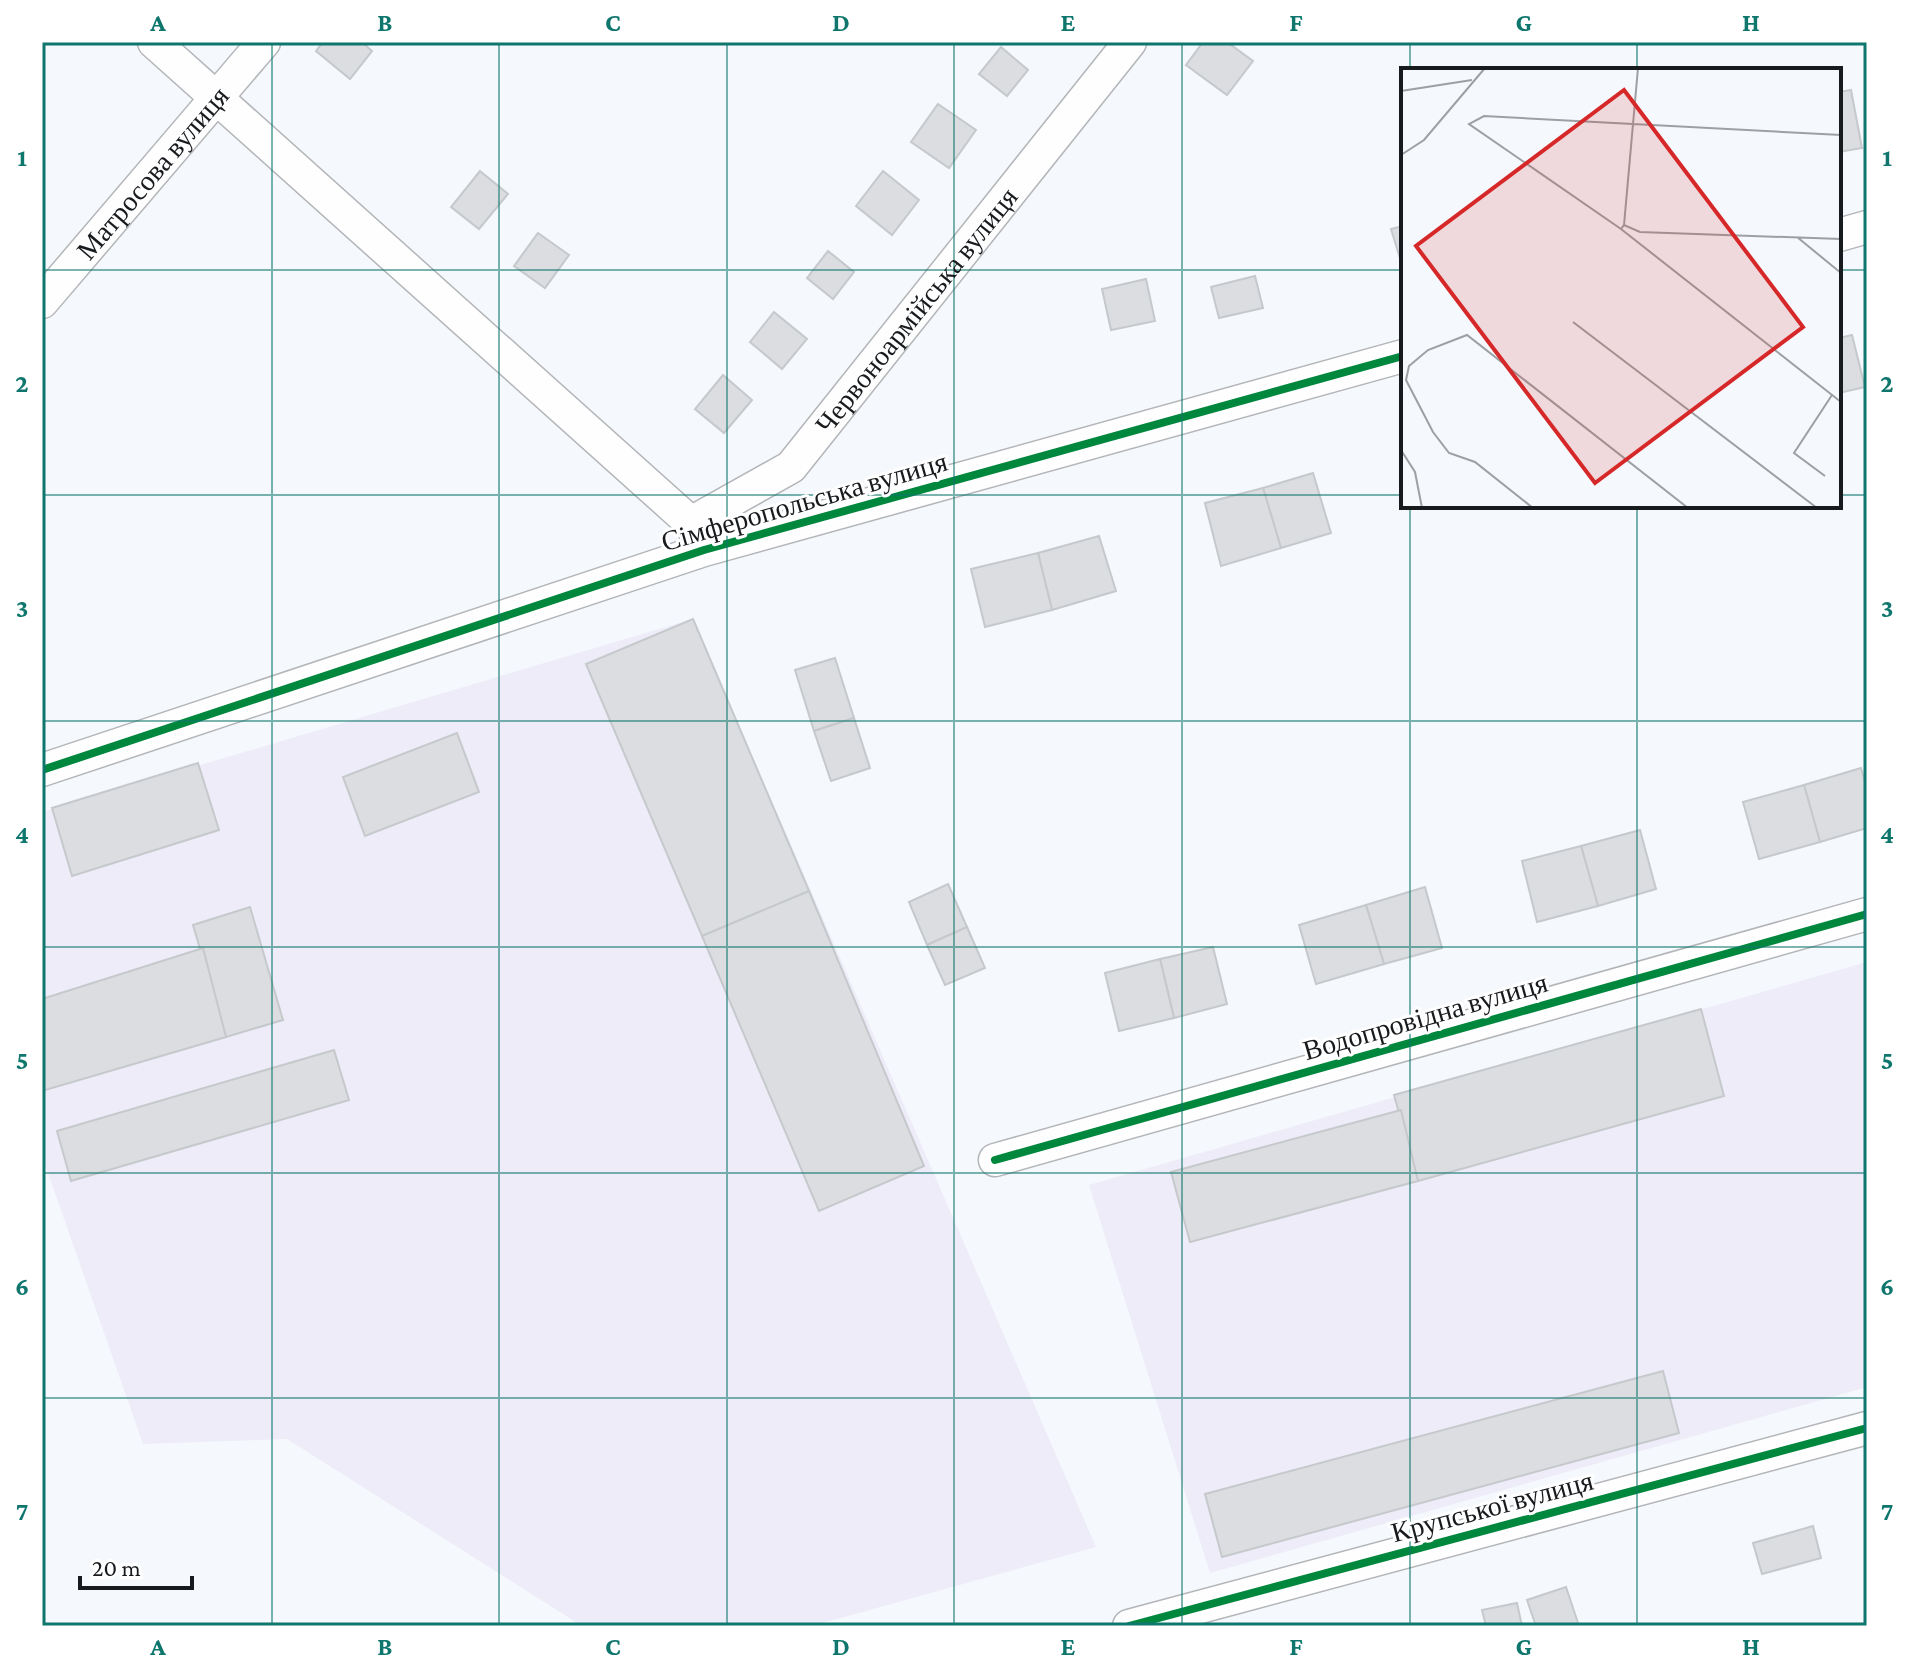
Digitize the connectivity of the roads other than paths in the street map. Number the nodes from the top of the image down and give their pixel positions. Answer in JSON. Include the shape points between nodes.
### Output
{"nodes":[{"id":1,"x":154,"y":42,"type":"edge"},
{"id":2,"x":264,"y":42,"type":"edge"},
{"id":3,"x":1130,"y":42,"type":"edge"},
{"id":4,"x":216,"y":100,"type":"junction"},
{"id":5,"x":1867,"y":227,"type":"edge"},
{"id":6,"x":1841,"y":234,"type":"edge"},
{"id":7,"x":42,"y":302,"type":"edge"},
{"id":8,"x":1401,"y":357,"type":"edge"},
{"id":9,"x":698,"y":536,"type":"junction"},
{"id":10,"x":42,"y":770,"type":"edge"},
{"id":11,"x":1867,"y":914,"type":"edge"},
{"id":12,"x":995,"y":1160,"type":"dead end"},
{"id":13,"x":1867,"y":1428,"type":"edge"},
{"id":14,"x":1129,"y":1626,"type":"edge"}],
"edges":[{"from":1,"to":4,"type":"street"},
{"from":2,"to":4,"type":"street","name":"Матросова вулиця"},
{"from":3,"to":9,"type":"street","name":"Червоноармійська вулиця","via":[[791,467]]},
{"from":4,"to":7,"type":"street","name":"Матросова вулиця"},
{"from":4,"to":9,"type":"street"},
{"from":5,"to":6,"type":"street"},
{"from":8,"to":9,"type":"street","name":"Сімферопольська вулиця"},
{"from":9,"to":10,"type":"street","name":"Сімферопольська вулиця"},
{"from":11,"to":12,"type":"street","name":"Водопровідна вулиця"},
{"from":13,"to":14,"type":"street","name":"Крупської вулиця"}]}
